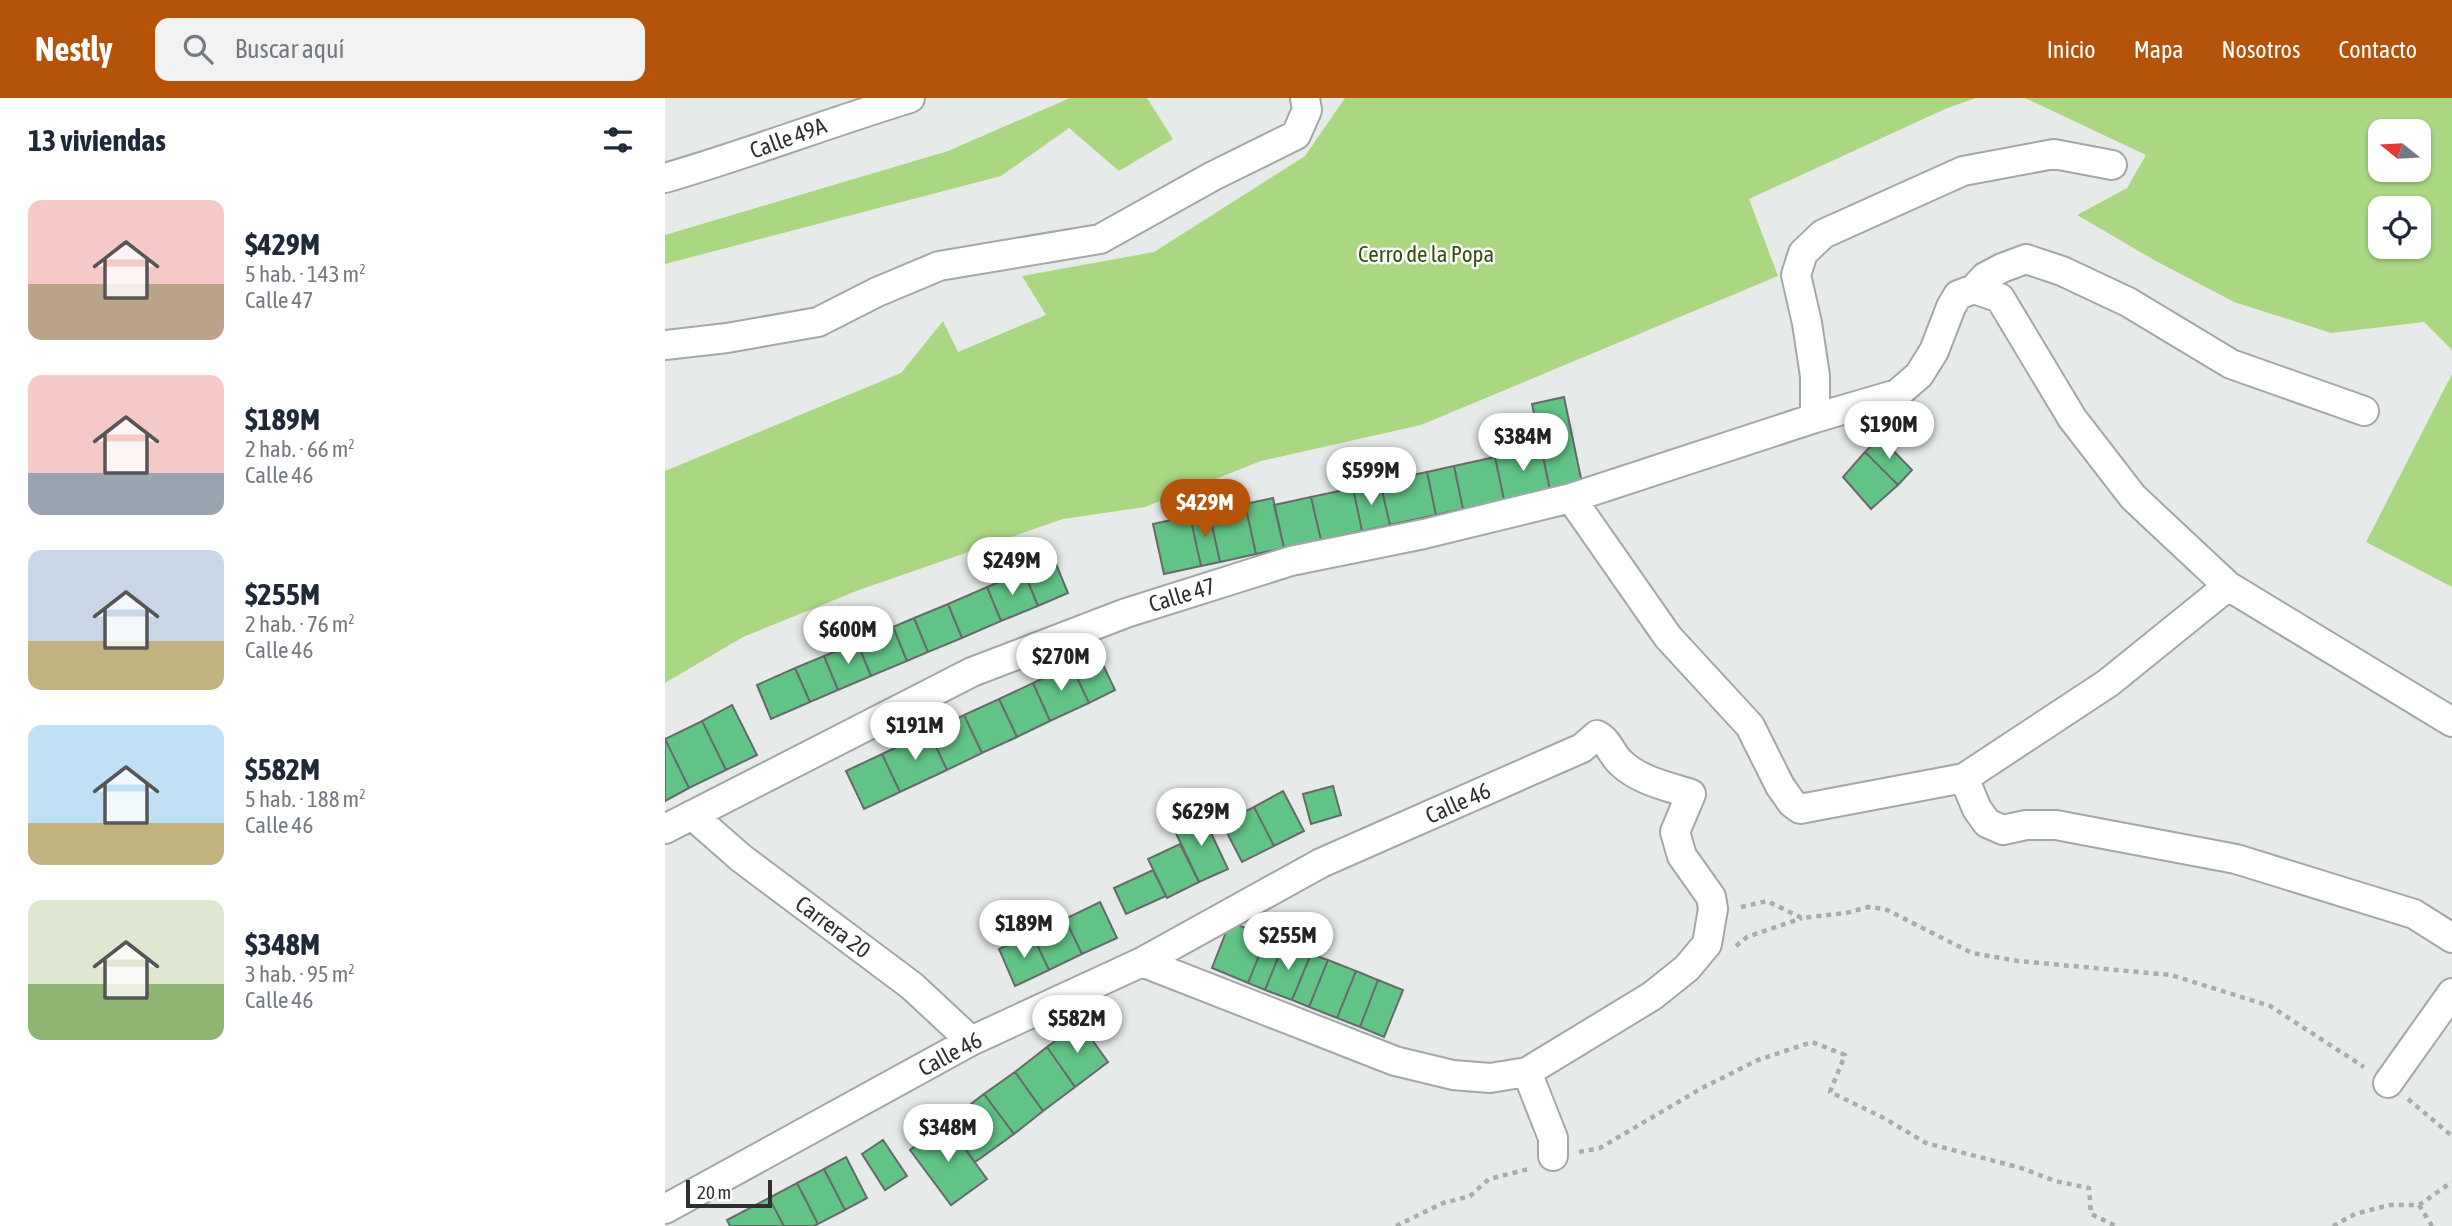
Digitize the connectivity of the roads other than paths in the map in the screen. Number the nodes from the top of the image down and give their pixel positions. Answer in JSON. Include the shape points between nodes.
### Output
{"nodes":[{"id":1,"x":910,"y":98,"type":"edge"},
{"id":2,"x":1305,"y":98,"type":"edge"},
{"id":3,"x":2112,"y":165,"type":"dead end"},
{"id":4,"x":665,"y":178,"type":"edge"},
{"id":5,"x":1974,"y":289,"type":"junction"},
{"id":6,"x":665,"y":345,"type":"edge"},
{"id":7,"x":2364,"y":411,"type":"dead end"},
{"id":8,"x":1815,"y":418,"type":"junction"},
{"id":9,"x":1571,"y":498,"type":"junction"},
{"id":10,"x":2228,"y":586,"type":"junction"},
{"id":11,"x":2452,"y":722,"type":"edge"},
{"id":12,"x":1964,"y":778,"type":"junction"},
{"id":13,"x":692,"y":816,"type":"junction"},
{"id":14,"x":665,"y":830,"type":"edge"},
{"id":15,"x":2452,"y":937,"type":"edge"},
{"id":16,"x":1142,"y":962,"type":"junction"},
{"id":17,"x":2452,"y":993,"type":"edge"},
{"id":18,"x":971,"y":1041,"type":"junction"},
{"id":19,"x":1527,"y":1072,"type":"junction"},
{"id":20,"x":2388,"y":1083,"type":"road end"},
{"id":21,"x":1553,"y":1156,"type":"road end"},
{"id":22,"x":665,"y":1209,"type":"edge"}],
"edges":[{"from":1,"to":4,"type":"street","name":"Calle 49A"},
{"from":2,"to":6,"type":"street","via":[[1307,110],[1296,135],[1100,239],[939,266],[818,322]]},
{"from":3,"to":8,"type":"street","via":[[2054,154],[1963,171],[1823,234],[1803,253],[1795,275],[1815,376]]},
{"from":5,"to":7,"type":"street","name":"Calle 47","via":[[1985,277],[2026,259],[2128,302],[2231,364]]},
{"from":5,"to":8,"type":"street","name":"Calle 47","via":[[1958,295],[1934,351],[1919,375],[1897,394]]},
{"from":5,"to":10,"type":"street","via":[[2000,298],[2071,418],[2133,497]]},
{"from":8,"to":9,"type":"street","name":"Calle 47"},
{"from":9,"to":12,"type":"street","via":[[1668,637],[1750,726],[1780,786],[1800,809]]},
{"from":9,"to":13,"type":"street","name":"Calle 47","via":[[1291,561],[1126,613],[972,672]]},
{"from":10,"to":11,"type":"street"},
{"from":10,"to":12,"type":"street","via":[[2108,683]]},
{"from":12,"to":15,"type":"street","via":[[1987,823],[2003,830],[2056,825],[2236,859],[2414,914]]},
{"from":13,"to":14,"type":"street","name":"Calle 47"},
{"from":13,"to":18,"type":"street","name":"Carrera 20","via":[[912,986]]},
{"from":16,"to":18,"type":"street","name":"Calle 46"},
{"from":16,"to":19,"type":"street","via":[[1395,1060],[1490,1079]]},
{"from":16,"to":19,"type":"street","name":"Calle 46","via":[[1321,863],[1582,748],[1597,735],[1630,770],[1691,794],[1675,832],[1682,856],[1711,897],[1707,944],[1687,968],[1651,996]]},
{"from":17,"to":20,"type":"street"},
{"from":18,"to":22,"type":"street","name":"Calle 46"},
{"from":19,"to":21,"type":"street","via":[[1553,1138]]}]}
